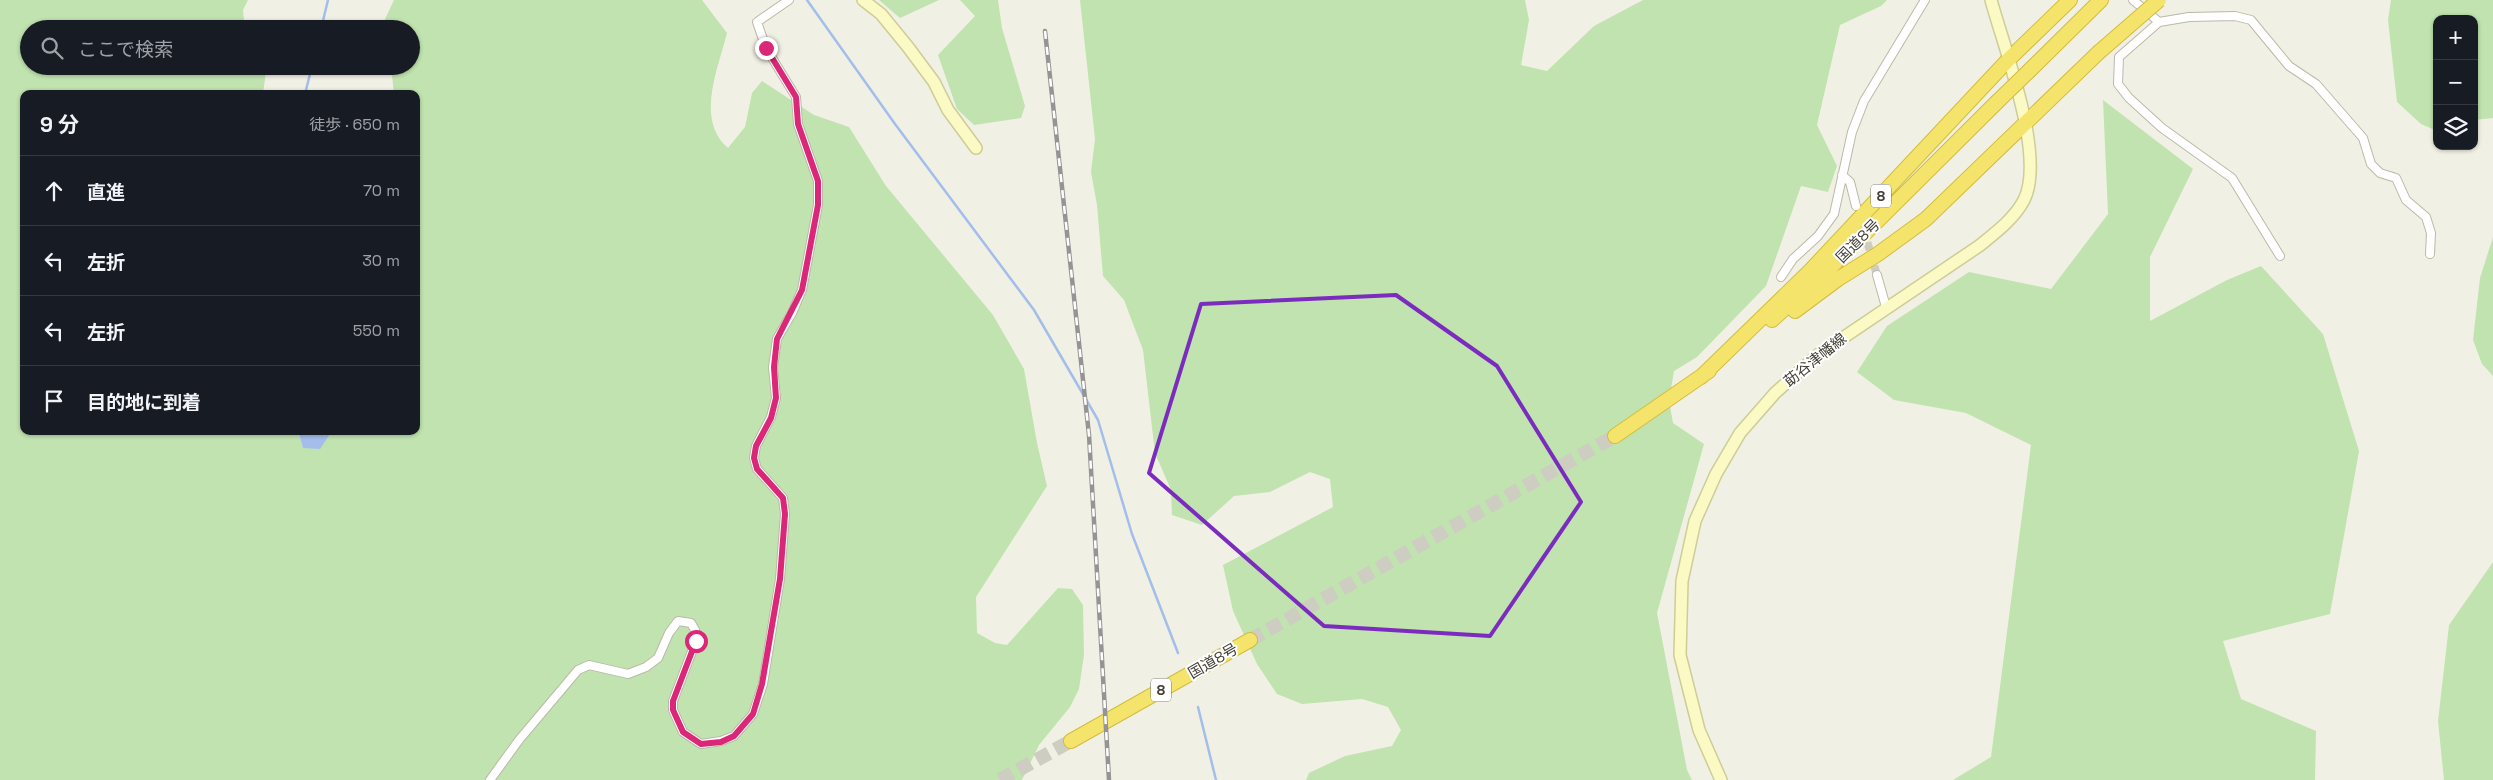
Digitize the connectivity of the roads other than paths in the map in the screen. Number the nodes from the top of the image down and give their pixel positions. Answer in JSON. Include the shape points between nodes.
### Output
{"nodes":[{"id":1,"x":789,"y":0,"type":"edge"},
{"id":2,"x":863,"y":0,"type":"edge"},
{"id":3,"x":1924,"y":0,"type":"edge"},
{"id":4,"x":1991,"y":0,"type":"edge"},
{"id":5,"x":2070,"y":0,"type":"edge"},
{"id":6,"x":2101,"y":0,"type":"edge"},
{"id":7,"x":2133,"y":0,"type":"edge"},
{"id":8,"x":2159,"y":0,"type":"edge"},
{"id":9,"x":2159,"y":22,"type":"junction"},
{"id":10,"x":2008,"y":60,"type":"junction"},
{"id":11,"x":2026,"y":123,"type":"junction"},
{"id":12,"x":976,"y":148,"type":"dead end"},
{"id":13,"x":1842,"y":175,"type":"junction"},
{"id":14,"x":1856,"y":206,"type":"dead end"},
{"id":15,"x":2430,"y":254,"type":"dead end"},
{"id":16,"x":2280,"y":256,"type":"dead end"},
{"id":17,"x":1877,"y":275,"type":"tunnel mouth"},
{"id":18,"x":1781,"y":277,"type":"dead end"},
{"id":19,"x":1886,"y":307,"type":"junction"},
{"id":20,"x":1774,"y":319,"type":"junction"},
{"id":21,"x":1702,"y":377,"type":"junction"},
{"id":22,"x":1615,"y":436,"type":"tunnel mouth"},
{"id":23,"x":1250,"y":640,"type":"tunnel mouth"},
{"id":24,"x":1071,"y":741,"type":"tunnel mouth"},
{"id":25,"x":490,"y":780,"type":"edge"},
{"id":26,"x":1721,"y":780,"type":"edge"}],
"edges":[{"from":1,"to":25,"type":"street","via":[[757,22],[766,48],[796,97],[798,124],[818,181],[818,205],[802,290],[777,339],[774,367],[776,398],[754,458],[757,469],[783,498],[785,514],[778,589],[762,684],[753,714],[734,736],[721,742],[701,744],[683,732],[673,710],[673,701],[696,641],[691,623],[678,622],[669,633],[658,658],[646,667],[628,674],[589,665],[578,670]]},
{"from":2,"to":12,"type":"main road","via":[[881,14],[908,47]]},
{"from":3,"to":13,"type":"street","via":[[1864,101],[1852,132]]},
{"from":4,"to":10,"type":"main road","name":"莇谷津幡線"},
{"from":5,"to":10,"type":"highway","number":"8"},
{"from":6,"to":20,"type":"highway","name":"国道8号","number":"8","bridge":true,"via":[[1831,267]]},
{"from":7,"to":9,"type":"street"},
{"from":8,"to":11,"type":"highway","number":"8","bridge":true,"via":[[2098,53]]},
{"from":9,"to":15,"type":"street","via":[[2189,17],[2235,16],[2251,20],[2289,66],[2316,84],[2363,138],[2371,164],[2380,173],[2396,178],[2406,200],[2426,217],[2431,232]]},
{"from":9,"to":16,"type":"street","via":[[2119,57],[2118,84],[2162,128],[2232,178]]},
{"from":10,"to":11,"type":"main road","name":"莇谷津幡線"},
{"from":10,"to":21,"type":"highway","number":"8","via":[[1810,271]]},
{"from":11,"to":19,"type":"main road","name":"莇谷津幡線","via":[[2030,143],[2030,186],[2018,210],[1979,246]]},
{"from":11,"to":20,"type":"highway","number":"8","via":[[1926,219],[1791,314]]},
{"from":13,"to":14,"type":"street","via":[[1850,182]]},
{"from":13,"to":18,"type":"street","via":[[1834,214],[1818,236],[1793,258]]},
{"from":17,"to":19,"type":"street"},
{"from":19,"to":26,"type":"main road","name":"莇谷津幡線","via":[[1819,354],[1775,393],[1740,433],[1716,474],[1695,521],[1682,581],[1680,655],[1699,730]]},
{"from":20,"to":21,"type":"highway","name":"国道8号","number":"8"},
{"from":21,"to":22,"type":"highway","name":"国道8号","number":"8"},
{"from":23,"to":24,"type":"highway","name":"国道8号","number":"8"}]}
